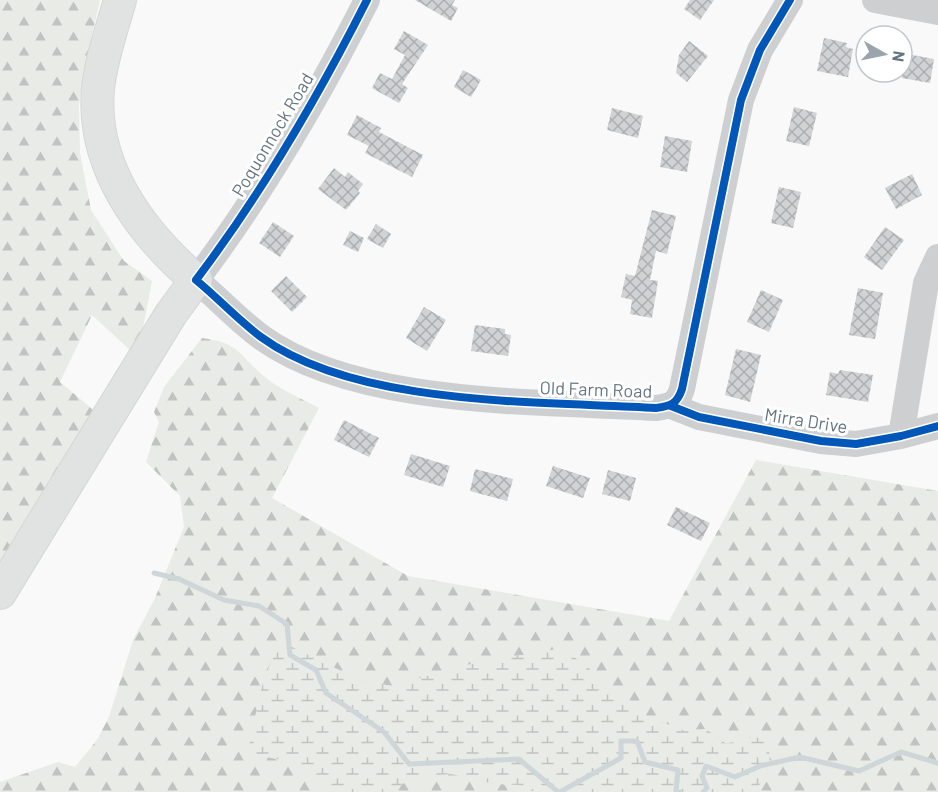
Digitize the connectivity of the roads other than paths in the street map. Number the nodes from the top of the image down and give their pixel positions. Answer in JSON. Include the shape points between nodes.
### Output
{"nodes":[{"id":1,"x":120,"y":0,"type":"edge"},
{"id":2,"x":367,"y":0,"type":"edge"},
{"id":3,"x":790,"y":0,"type":"edge"},
{"id":4,"x":875,"y":0,"type":"edge"},
{"id":5,"x":938,"y":12,"type":"edge"},
{"id":6,"x":938,"y":257,"type":"edge"},
{"id":7,"x":196,"y":280,"type":"junction"},
{"id":8,"x":671,"y":406,"type":"junction"},
{"id":9,"x":938,"y":426,"type":"edge"},
{"id":10,"x":901,"y":436,"type":"junction"},
{"id":11,"x":0,"y":593,"type":"edge"}],
"edges":[{"from":1,"to":7,"type":"main road","via":[[98,89],[103,146],[133,215],[168,256]]},
{"from":2,"to":7,"type":"street","name":"Poquonnock Road","via":[[293,134]]},
{"from":3,"to":8,"type":"street","name":"Old Farm Road","via":[[760,50],[741,100],[682,389]]},
{"from":4,"to":5,"type":"street"},
{"from":6,"to":10,"type":"street","via":[[927,283]]},
{"from":7,"to":8,"type":"street","name":"Old Farm Road","via":[[261,337],[293,356],[335,372],[421,392],[495,401]]},
{"from":7,"to":11,"type":"main road","name":"Poquonnock Road"},
{"from":8,"to":10,"type":"street","name":"Mirra Drive","via":[[699,417],[821,441],[856,444]]},
{"from":9,"to":10,"type":"street","name":"Mirra Drive"}]}
